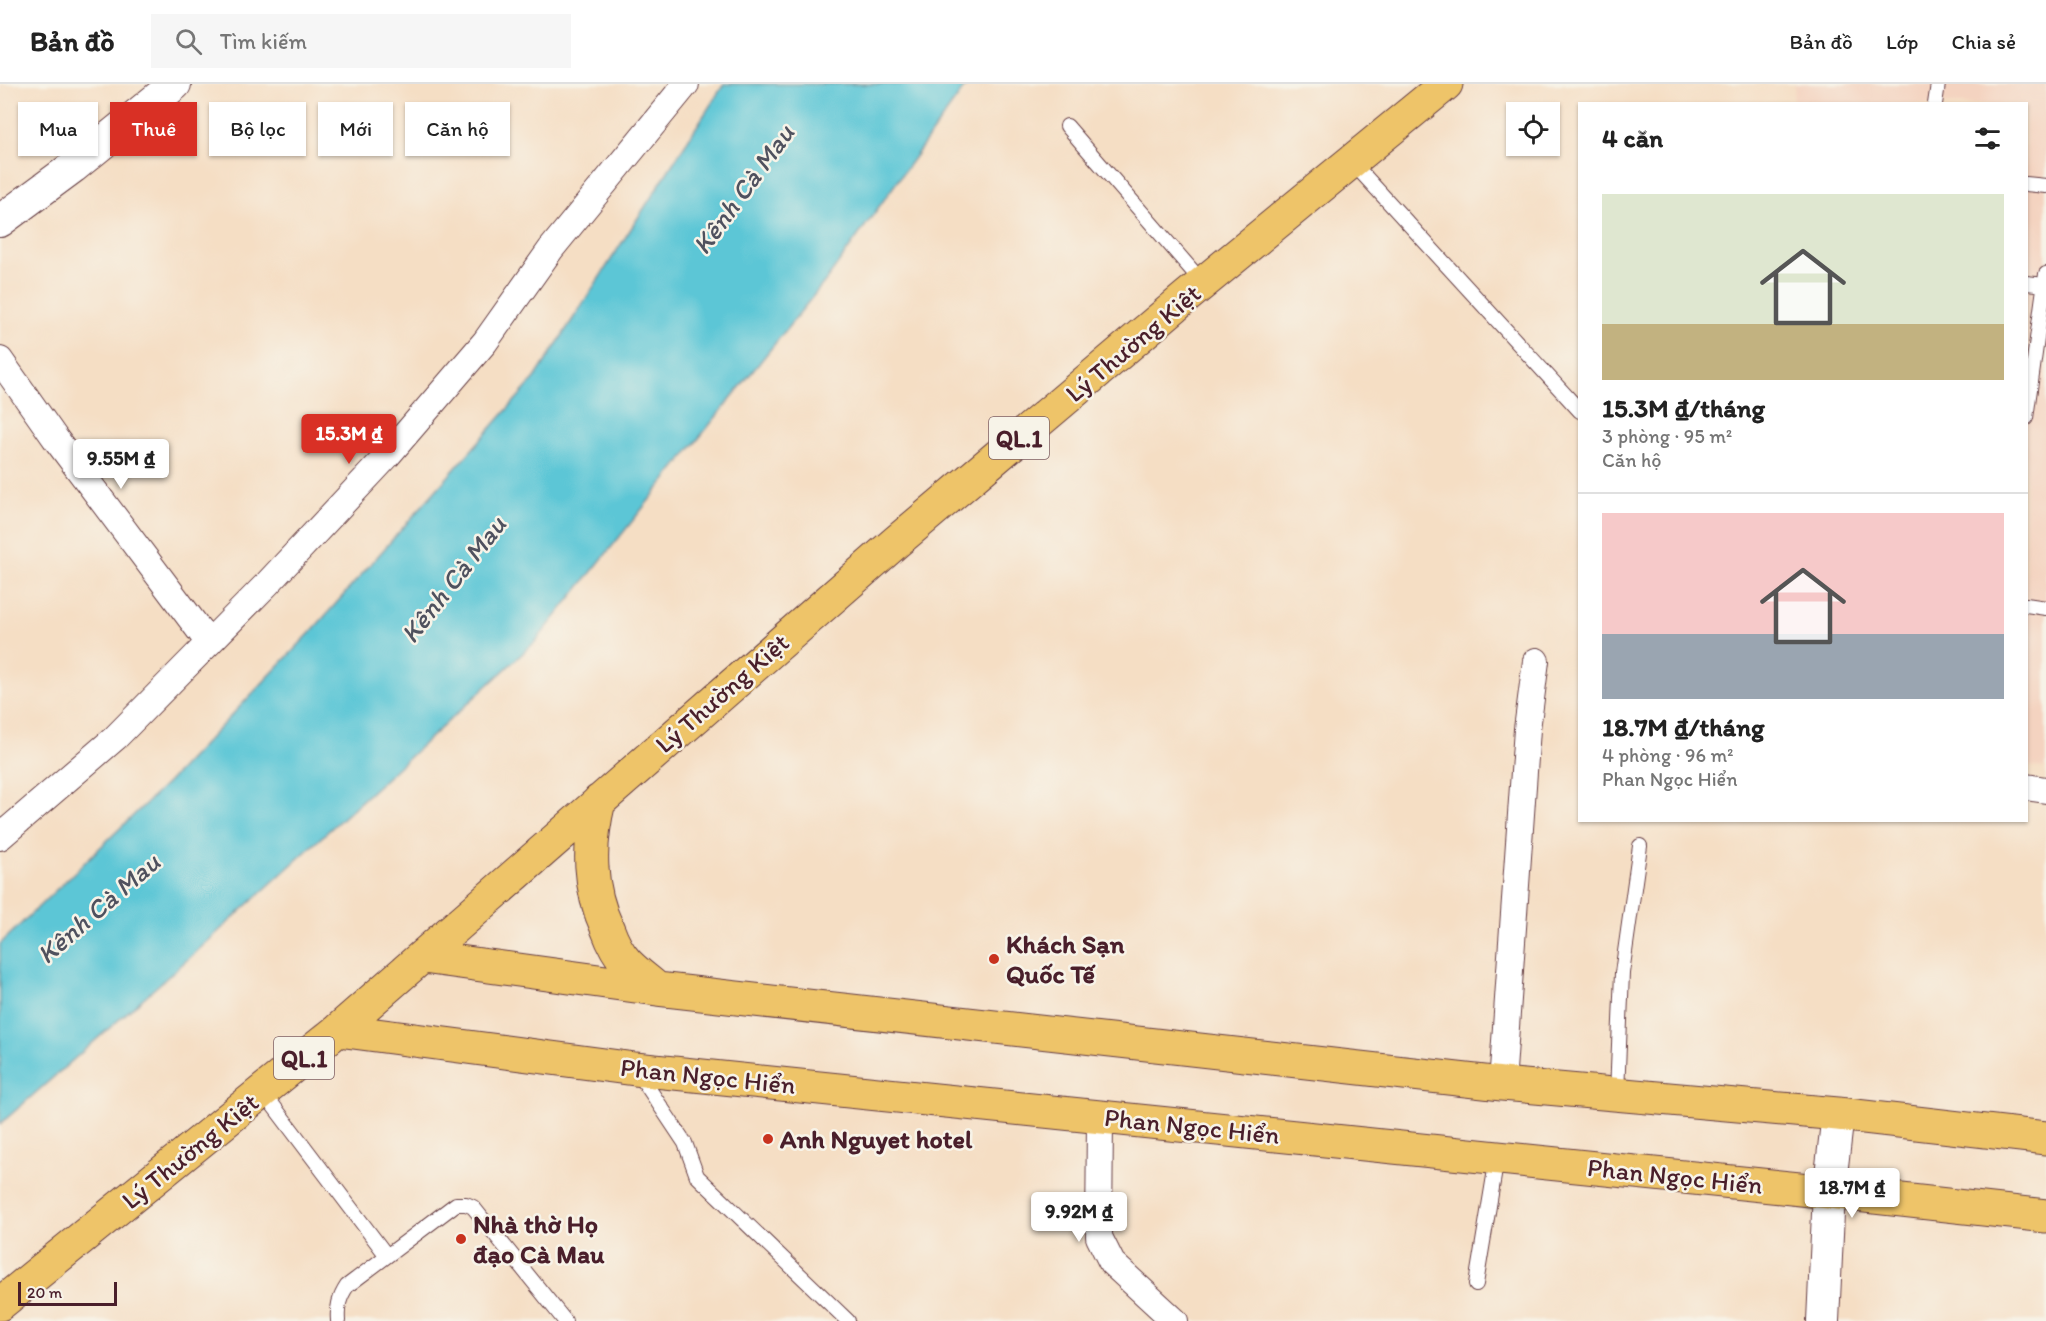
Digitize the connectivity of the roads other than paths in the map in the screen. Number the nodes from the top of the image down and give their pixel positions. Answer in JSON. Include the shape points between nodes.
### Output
{"nodes":[{"id":1,"x":175,"y":84,"type":"edge"},
{"id":2,"x":686,"y":84,"type":"edge"},
{"id":3,"x":1446,"y":84,"type":"edge"},
{"id":4,"x":1938,"y":84,"type":"edge"},
{"id":5,"x":1935,"y":102,"type":"edge"},
{"id":6,"x":1067,"y":126,"type":"dead end"},
{"id":7,"x":1351,"y":160,"type":"junction"},
{"id":8,"x":2028,"y":184,"type":"edge"},
{"id":9,"x":2046,"y":186,"type":"edge"},
{"id":10,"x":0,"y":221,"type":"edge"},
{"id":11,"x":2045,"y":280,"type":"edge"},
{"id":12,"x":1203,"y":283,"type":"junction"},
{"id":13,"x":2028,"y":283,"type":"edge"},
{"id":14,"x":0,"y":360,"type":"edge"},
{"id":15,"x":2030,"y":363,"type":"edge"},
{"id":16,"x":2028,"y":390,"type":"edge"},
{"id":17,"x":1578,"y":409,"type":"edge"},
{"id":18,"x":2028,"y":605,"type":"edge"},
{"id":19,"x":2046,"y":608,"type":"edge"},
{"id":20,"x":209,"y":644,"type":"junction"},
{"id":21,"x":1536,"y":661,"type":"dead end"},
{"id":22,"x":2028,"y":787,"type":"edge"},
{"id":23,"x":2046,"y":790,"type":"edge"},
{"id":24,"x":599,"y":801,"type":"junction"},
{"id":25,"x":0,"y":837,"type":"edge"},
{"id":26,"x":1640,"y":846,"type":"dead end"},
{"id":27,"x":423,"y":957,"type":"junction"},
{"id":28,"x":657,"y":989,"type":"junction"},
{"id":29,"x":338,"y":1030,"type":"junction"},
{"id":30,"x":635,"y":1069,"type":"junction"},
{"id":31,"x":1502,"y":1084,"type":"junction"},
{"id":32,"x":263,"y":1092,"type":"junction"},
{"id":33,"x":1617,"y":1093,"type":"junction"},
{"id":34,"x":1838,"y":1114,"type":"junction"},
{"id":35,"x":1100,"y":1117,"type":"junction"},
{"id":36,"x":2046,"y":1138,"type":"edge"},
{"id":37,"x":1497,"y":1158,"type":"junction"},
{"id":38,"x":1829,"y":1192,"type":"junction"},
{"id":39,"x":2046,"y":1216,"type":"edge"},
{"id":40,"x":387,"y":1256,"type":"junction"},
{"id":41,"x":1476,"y":1284,"type":"dead end"},
{"id":42,"x":0,"y":1304,"type":"edge"},
{"id":43,"x":338,"y":1321,"type":"edge"},
{"id":44,"x":565,"y":1321,"type":"edge"},
{"id":45,"x":848,"y":1321,"type":"edge"},
{"id":46,"x":1175,"y":1321,"type":"edge"},
{"id":47,"x":1823,"y":1321,"type":"edge"}],
"edges":[{"from":1,"to":10,"type":"street"},
{"from":2,"to":20,"type":"street","via":[[551,249],[485,342],[433,405]]},
{"from":3,"to":7,"type":"highway","name":"Lý Thường Kiệt","number":"QL.1"},
{"from":4,"to":5,"type":"lane"},
{"from":6,"to":12,"type":"lane"},
{"from":7,"to":12,"type":"highway","name":"Lý Thường Kiệt","number":"QL.1"},
{"from":7,"to":17,"type":"lane"},
{"from":8,"to":9,"type":"lane"},
{"from":11,"to":13,"type":"lane"},
{"from":11,"to":15,"type":"lane"},
{"from":12,"to":24,"type":"highway","name":"Lý Thường Kiệt","number":"QL.1","via":[[896,542]]},
{"from":14,"to":20,"type":"street"},
{"from":15,"to":16,"type":"lane"},
{"from":18,"to":19,"type":"lane"},
{"from":20,"to":25,"type":"street","via":[[115,738]]},
{"from":21,"to":31,"type":"street","via":[[1527,729]]},
{"from":22,"to":23,"type":"street"},
{"from":24,"to":27,"type":"highway","name":"Lý Thường Kiệt","number":"QL.1"},
{"from":24,"to":28,"type":"highway","via":[[590,855],[599,912],[626,962]]},
{"from":26,"to":33,"type":"lane","via":[[1623,973]]},
{"from":27,"to":28,"type":"highway"},
{"from":27,"to":29,"type":"highway","name":"Lý Thường Kiệt","number":"QL.1"},
{"from":28,"to":31,"type":"highway"},
{"from":29,"to":30,"type":"highway","name":"Phan Ngọc Hiển"},
{"from":29,"to":32,"type":"highway","name":"Lý Thường Kiệt","number":"QL.1"},
{"from":30,"to":35,"type":"highway","name":"Phan Ngọc Hiển"},
{"from":30,"to":45,"type":"lane","via":[[685,1143],[697,1176]]},
{"from":31,"to":33,"type":"highway"},
{"from":32,"to":40,"type":"lane"},
{"from":32,"to":42,"type":"highway","name":"Lý Thường Kiệt","number":"QL.1"},
{"from":33,"to":34,"type":"highway"},
{"from":34,"to":36,"type":"highway"},
{"from":34,"to":38,"type":"street"},
{"from":35,"to":37,"type":"highway","name":"Phan Ngọc Hiển"},
{"from":35,"to":46,"type":"street","via":[[1099,1237],[1112,1263]]},
{"from":37,"to":38,"type":"highway","name":"Phan Ngọc Hiển"},
{"from":37,"to":41,"type":"lane"},
{"from":38,"to":39,"type":"highway","name":"Phan Ngọc Hiển"},
{"from":38,"to":47,"type":"street"},
{"from":40,"to":43,"type":"lane","via":[[347,1286],[339,1298]]},
{"from":40,"to":44,"type":"lane","via":[[456,1204],[466,1204],[473,1207]]}]}
